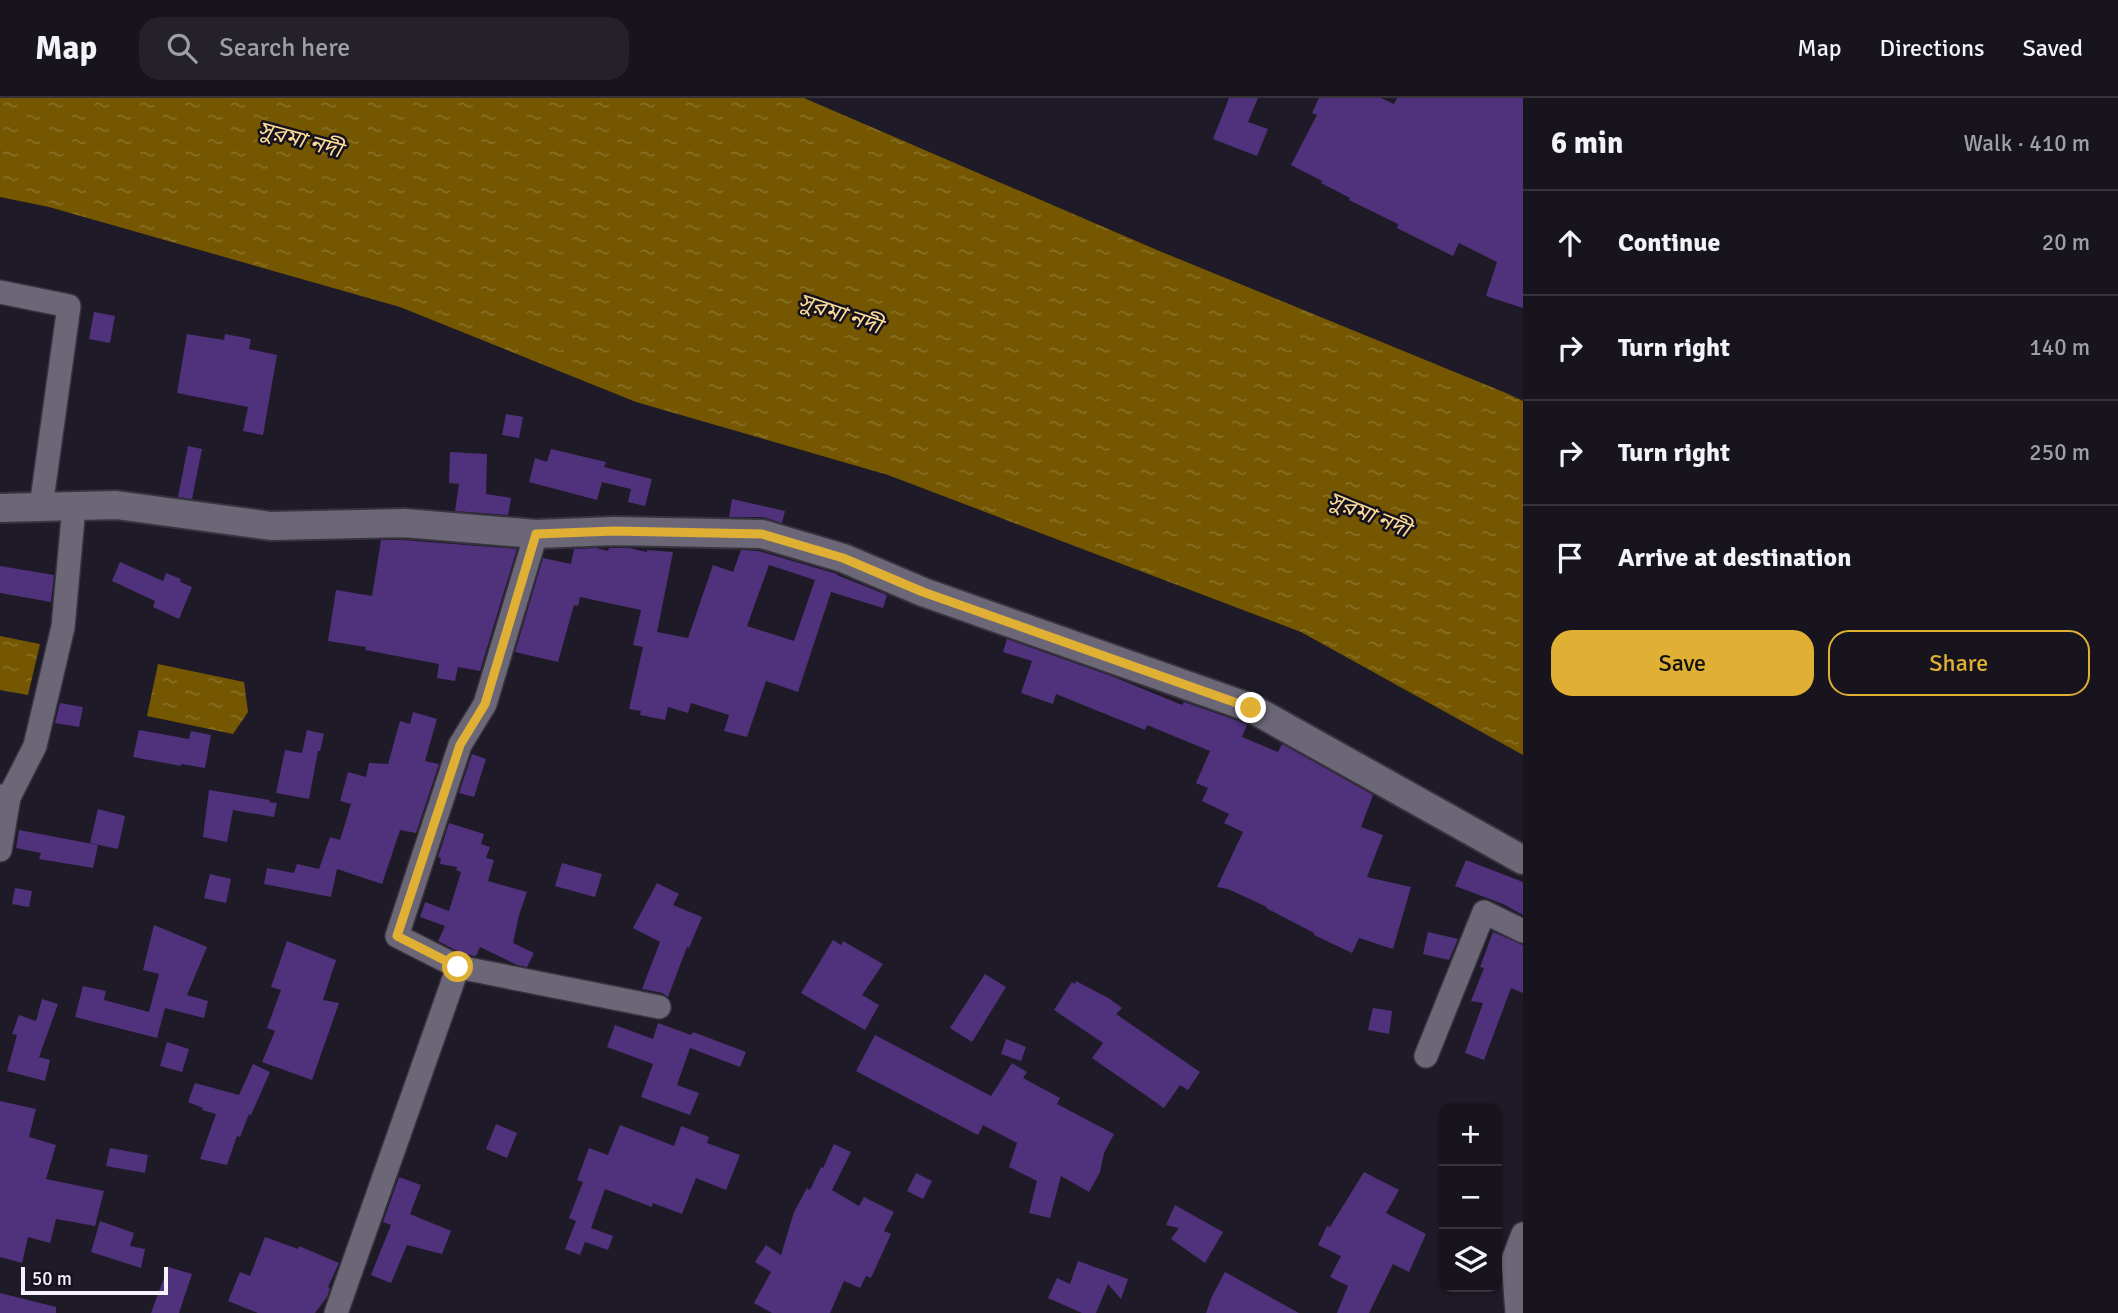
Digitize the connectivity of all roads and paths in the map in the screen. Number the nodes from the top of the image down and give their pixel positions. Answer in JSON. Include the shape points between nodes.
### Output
{"nodes":[{"id":1,"x":0,"y":292,"type":"edge"},
{"id":2,"x":41,"y":507,"type":"junction"},
{"id":3,"x":74,"y":507,"type":"junction"},
{"id":4,"x":0,"y":508,"type":"edge"},
{"id":5,"x":536,"y":534,"type":"junction"},
{"id":6,"x":4,"y":797,"type":"edge"},
{"id":7,"x":0,"y":850,"type":"edge"},
{"id":8,"x":1523,"y":860,"type":"edge"},
{"id":9,"x":1523,"y":931,"type":"edge"},
{"id":10,"x":458,"y":967,"type":"junction"},
{"id":11,"x":659,"y":1007,"type":"dead end"},
{"id":12,"x":1426,"y":1056,"type":"dead end"},
{"id":13,"x":1523,"y":1234,"type":"edge"},
{"id":14,"x":336,"y":1313,"type":"edge"},
{"id":15,"x":1517,"y":1313,"type":"edge"}],
"edges":[{"from":1,"to":2,"type":"street","via":[[69,306]]},
{"from":2,"to":3,"type":"street"},
{"from":2,"to":4,"type":"street"},
{"from":3,"to":5,"type":"street","via":[[116,505],[271,526],[404,523]]},
{"from":3,"to":6,"type":"street","via":[[63,628],[35,746]]},
{"from":5,"to":8,"type":"street","via":[[762,534],[843,558],[923,592],[1251,708]]},
{"from":5,"to":10,"type":"street","via":[[485,704],[460,745],[397,936]]},
{"from":6,"to":7,"type":"street"},
{"from":9,"to":12,"type":"street","via":[[1484,912]]},
{"from":10,"to":11,"type":"street"},
{"from":10,"to":14,"type":"street"},
{"from":13,"to":15,"type":"street","via":[[1513,1260]]}]}
